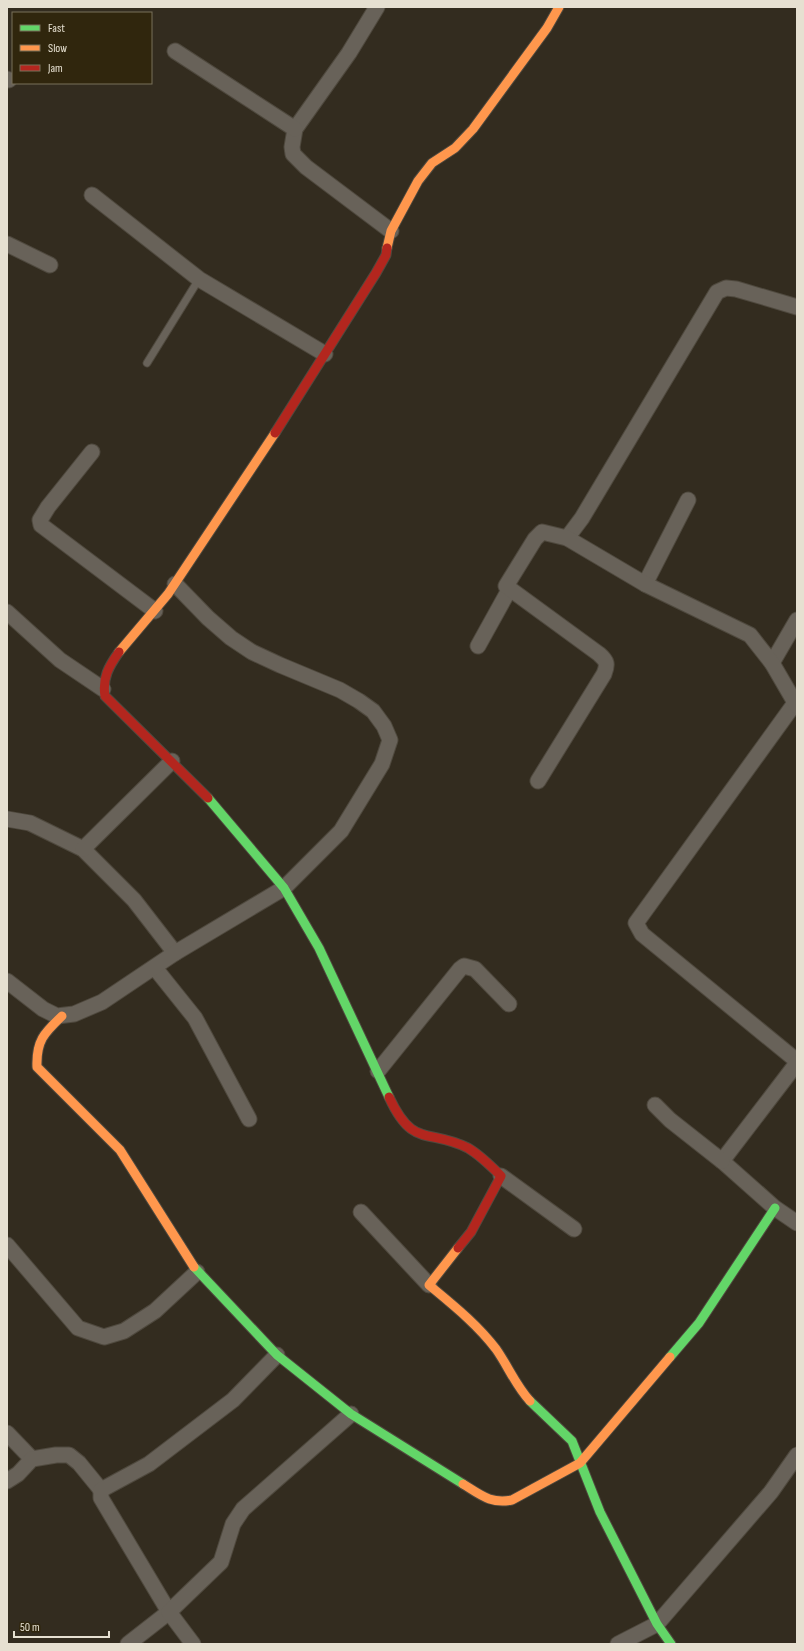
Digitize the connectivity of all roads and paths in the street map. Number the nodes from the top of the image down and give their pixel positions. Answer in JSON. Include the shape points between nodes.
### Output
{"nodes":[{"id":1,"x":377,"y":7,"type":"edge"},
{"id":2,"x":559,"y":7,"type":"edge"},
{"id":3,"x":174,"y":51,"type":"dead end"},
{"id":4,"x":295,"y":129,"type":"junction"},
{"id":5,"x":92,"y":195,"type":"dead end"},
{"id":6,"x":391,"y":232,"type":"junction"},
{"id":7,"x":7,"y":244,"type":"edge"},
{"id":8,"x":50,"y":265,"type":"dead end"},
{"id":9,"x":200,"y":279,"type":"junction"},
{"id":10,"x":797,"y":307,"type":"edge"},
{"id":11,"x":325,"y":354,"type":"junction"},
{"id":12,"x":147,"y":363,"type":"dead end"},
{"id":13,"x":92,"y":452,"type":"dead end"},
{"id":14,"x":688,"y":500,"type":"dead end"},
{"id":15,"x":567,"y":538,"type":"junction"},
{"id":16,"x":176,"y":584,"type":"junction"},
{"id":17,"x":645,"y":584,"type":"junction"},
{"id":18,"x":509,"y":590,"type":"junction"},
{"id":19,"x":154,"y":611,"type":"junction"},
{"id":20,"x":7,"y":612,"type":"edge"},
{"id":21,"x":797,"y":620,"type":"edge"},
{"id":22,"x":478,"y":646,"type":"dead end"},
{"id":23,"x":772,"y":663,"type":"junction"},
{"id":24,"x":102,"y":689,"type":"junction"},
{"id":25,"x":796,"y":704,"type":"edge"},
{"id":26,"x":172,"y":761,"type":"junction"},
{"id":27,"x":538,"y":781,"type":"dead end"},
{"id":28,"x":7,"y":819,"type":"edge"},
{"id":29,"x":83,"y":849,"type":"junction"},
{"id":30,"x":284,"y":888,"type":"junction"},
{"id":31,"x":175,"y":953,"type":"junction"},
{"id":32,"x":155,"y":968,"type":"junction"},
{"id":33,"x":7,"y":980,"type":"edge"},
{"id":34,"x":509,"y":1004,"type":"dead end"},
{"id":35,"x":62,"y":1016,"type":"junction"},
{"id":36,"x":797,"y":1062,"type":"edge"},
{"id":37,"x":378,"y":1070,"type":"junction"},
{"id":38,"x":655,"y":1105,"type":"dead end"},
{"id":39,"x":250,"y":1120,"type":"dead end"},
{"id":40,"x":722,"y":1161,"type":"junction"},
{"id":41,"x":501,"y":1176,"type":"junction"},
{"id":42,"x":775,"y":1208,"type":"junction"},
{"id":43,"x":361,"y":1212,"type":"dead end"},
{"id":44,"x":797,"y":1223,"type":"edge"},
{"id":45,"x":574,"y":1229,"type":"dead end"},
{"id":46,"x":7,"y":1245,"type":"edge"},
{"id":47,"x":197,"y":1272,"type":"junction"},
{"id":48,"x":429,"y":1285,"type":"junction"},
{"id":49,"x":277,"y":1355,"type":"junction"},
{"id":50,"x":351,"y":1414,"type":"junction"},
{"id":51,"x":7,"y":1434,"type":"edge"},
{"id":52,"x":797,"y":1455,"type":"edge"},
{"id":53,"x":32,"y":1459,"type":"junction"},
{"id":54,"x":580,"y":1464,"type":"junction"},
{"id":55,"x":7,"y":1481,"type":"edge"},
{"id":56,"x":101,"y":1490,"type":"junction"},
{"id":57,"x":169,"y":1612,"type":"junction"},
{"id":58,"x":658,"y":1624,"type":"junction"},
{"id":59,"x":128,"y":1644,"type":"edge"},
{"id":60,"x":193,"y":1644,"type":"edge"},
{"id":61,"x":618,"y":1644,"type":"edge"},
{"id":62,"x":671,"y":1644,"type":"edge"}],
"edges":[{"from":1,"to":4,"type":"street","via":[[349,53]]},
{"from":2,"to":6,"type":"street","via":[[473,129],[455,148],[432,163],[418,181]]},
{"from":3,"to":4,"type":"street"},
{"from":4,"to":6,"type":"street","via":[[293,154],[306,167]]},
{"from":5,"to":9,"type":"street"},
{"from":6,"to":11,"type":"street","via":[[386,255]]},
{"from":7,"to":8,"type":"street"},
{"from":9,"to":11,"type":"street"},
{"from":9,"to":12,"type":"lane"},
{"from":10,"to":15,"type":"street","via":[[736,289],[726,288],[717,292],[586,511]]},
{"from":11,"to":16,"type":"street"},
{"from":13,"to":19,"type":"street","via":[[48,507],[40,520],[41,525]]},
{"from":14,"to":17,"type":"street"},
{"from":15,"to":17,"type":"street"},
{"from":15,"to":18,"type":"street","via":[[550,532],[538,534],[507,582]]},
{"from":16,"to":19,"type":"street"},
{"from":16,"to":30,"type":"street","via":[[225,633],[252,652],[359,700],[377,716],[390,740],[382,764],[341,831]]},
{"from":17,"to":23,"type":"street","via":[[750,635]]},
{"from":18,"to":22,"type":"street"},
{"from":18,"to":27,"type":"street","via":[[599,654],[606,660],[607,666]]},
{"from":19,"to":24,"type":"street","via":[[123,647],[109,669]]},
{"from":20,"to":24,"type":"street","via":[[60,660]]},
{"from":21,"to":23,"type":"street"},
{"from":23,"to":25,"type":"street"},
{"from":24,"to":26,"type":"street","via":[[105,696]]},
{"from":25,"to":36,"type":"street","via":[[636,923],[642,934]]},
{"from":26,"to":29,"type":"street"},
{"from":26,"to":30,"type":"street","via":[[217,807]]},
{"from":28,"to":29,"type":"street","via":[[30,823]]},
{"from":29,"to":31,"type":"street","via":[[134,900]]},
{"from":30,"to":31,"type":"street"},
{"from":30,"to":37,"type":"street","via":[[319,948]]},
{"from":31,"to":32,"type":"street"},
{"from":32,"to":35,"type":"street","via":[[102,1002],[74,1014]]},
{"from":32,"to":39,"type":"street","via":[[195,1018]]},
{"from":33,"to":35,"type":"street","via":[[43,1009]]},
{"from":34,"to":37,"type":"street","via":[[475,969],[464,966],[460,968]]},
{"from":35,"to":47,"type":"street","via":[[40,1039],[36,1051],[37,1067],[120,1150]]},
{"from":36,"to":40,"type":"street"},
{"from":37,"to":41,"type":"street","via":[[406,1127],[416,1134],[468,1148]]},
{"from":38,"to":40,"type":"street"},
{"from":40,"to":42,"type":"street"},
{"from":41,"to":45,"type":"street"},
{"from":41,"to":48,"type":"street","via":[[471,1232]]},
{"from":42,"to":44,"type":"street"},
{"from":42,"to":54,"type":"street","via":[[699,1323]]},
{"from":43,"to":48,"type":"street"},
{"from":46,"to":47,"type":"street","via":[[78,1328],[104,1337],[124,1331],[155,1311]]},
{"from":47,"to":49,"type":"street"},
{"from":48,"to":54,"type":"street","via":[[456,1306],[491,1342],[527,1397],[572,1441]]},
{"from":49,"to":50,"type":"street"},
{"from":49,"to":56,"type":"street","via":[[227,1405],[148,1464]]},
{"from":50,"to":54,"type":"street","via":[[487,1500],[512,1500]]},
{"from":50,"to":57,"type":"street","via":[[243,1509],[233,1524],[221,1562]]},
{"from":51,"to":53,"type":"street"},
{"from":52,"to":58,"type":"street","via":[[771,1492]]},
{"from":53,"to":55,"type":"street","via":[[18,1474]]},
{"from":53,"to":56,"type":"street","via":[[56,1455],[69,1456],[79,1463]]},
{"from":54,"to":58,"type":"street","via":[[600,1512]]},
{"from":56,"to":57,"type":"street","via":[[101,1498]]},
{"from":57,"to":59,"type":"street"},
{"from":57,"to":60,"type":"street"},
{"from":58,"to":61,"type":"street"},
{"from":58,"to":62,"type":"street"}]}
